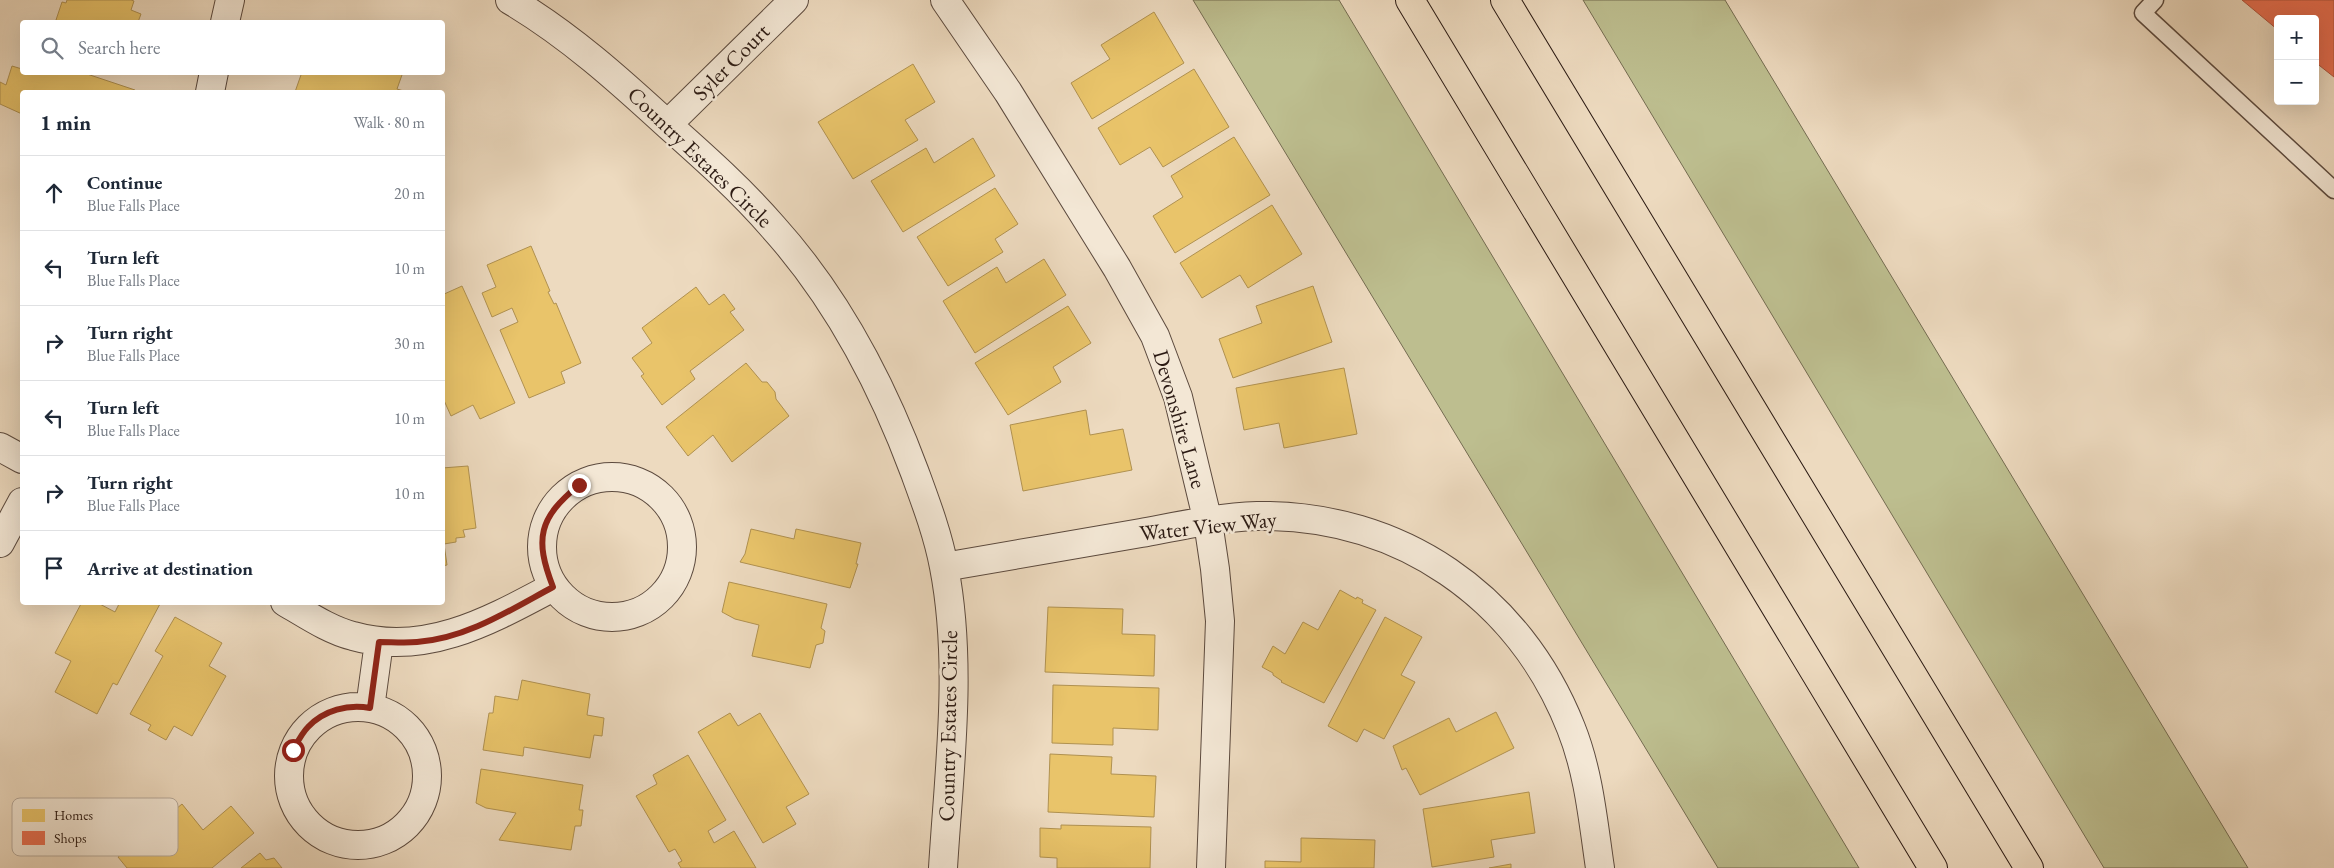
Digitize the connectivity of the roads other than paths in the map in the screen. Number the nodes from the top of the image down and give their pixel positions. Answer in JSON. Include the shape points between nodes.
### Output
{"nodes":[{"id":1,"x":230,"y":0,"type":"edge"},
{"id":2,"x":510,"y":0,"type":"edge"},
{"id":3,"x":794,"y":0,"type":"edge"},
{"id":4,"x":944,"y":0,"type":"edge"},
{"id":5,"x":1410,"y":0,"type":"edge"},
{"id":6,"x":1505,"y":0,"type":"edge"},
{"id":7,"x":2154,"y":0,"type":"edge"},
{"id":8,"x":225,"y":20,"type":"edge"},
{"id":9,"x":213,"y":75,"type":"edge"},
{"id":10,"x":210,"y":90,"type":"edge"},
{"id":11,"x":668,"y":124,"type":"junction"},
{"id":12,"x":2334,"y":190,"type":"edge"},
{"id":13,"x":0,"y":447,"type":"edge"},
{"id":14,"x":20,"y":459,"type":"edge"},
{"id":15,"x":20,"y":506,"type":"edge"},
{"id":16,"x":1208,"y":522,"type":"junction"},
{"id":17,"x":0,"y":543,"type":"edge"},
{"id":18,"x":944,"y":567,"type":"junction"},
{"id":19,"x":553,"y":587,"type":"junction"},
{"id":20,"x":291,"y":605,"type":"edge"},
{"id":21,"x":379,"y":642,"type":"junction"},
{"id":22,"x":370,"y":708,"type":"junction"},
{"id":23,"x":943,"y":868,"type":"edge"},
{"id":24,"x":1211,"y":868,"type":"edge"},
{"id":25,"x":1600,"y":868,"type":"edge"},
{"id":26,"x":1933,"y":868,"type":"edge"},
{"id":27,"x":2028,"y":868,"type":"edge"}],
"edges":[{"from":1,"to":8,"type":"street"},
{"from":2,"to":11,"type":"street","name":"Country Estates Circle","via":[[574,42]]},
{"from":3,"to":11,"type":"street","name":"Syler Court"},
{"from":4,"to":16,"type":"street","name":"Devonshire Lane","via":[[1018,108],[1155,336],[1178,397]]},
{"from":5,"to":26,"type":"highway"},
{"from":6,"to":27,"type":"highway"},
{"from":7,"to":12,"type":"lane","via":[[2143,13]]},
{"from":9,"to":10,"type":"street"},
{"from":11,"to":18,"type":"street","name":"Country Estates Circle","via":[[775,228],[826,293],[864,357],[898,427],[926,502]]},
{"from":13,"to":14,"type":"street"},
{"from":15,"to":17,"type":"street"},
{"from":16,"to":18,"type":"street","name":"Water View Way"},
{"from":16,"to":24,"type":"street","name":"Devonshire Lane","via":[[1220,621]]},
{"from":16,"to":25,"type":"street","name":"Water View Way","via":[[1256,516],[1307,518],[1354,528],[1394,542],[1438,564],[1485,599],[1519,636],[1551,682],[1572,729],[1588,782]]},
{"from":18,"to":23,"type":"street","name":"Country Estates Circle","via":[[951,626],[952,700]]},
{"from":19,"to":19,"type":"street","via":[[575,607],[602,617],[632,615],[658,601],[676,578],[683,550],[678,520],[662,496],[636,480],[607,477],[579,485],[557,504],[543,530],[542,559]]},
{"from":19,"to":21,"type":"street","via":[[455,634],[419,642]]},
{"from":20,"to":21,"type":"street","via":[[351,636]]},
{"from":21,"to":22,"type":"street"},
{"from":22,"to":22,"type":"street","via":[[357,706],[330,711],[308,727],[293,750],[288,777],[294,804],[309,826],[332,841],[359,846],[386,840],[409,824],[424,802],[428,774],[423,748],[407,725],[384,710]]}]}
